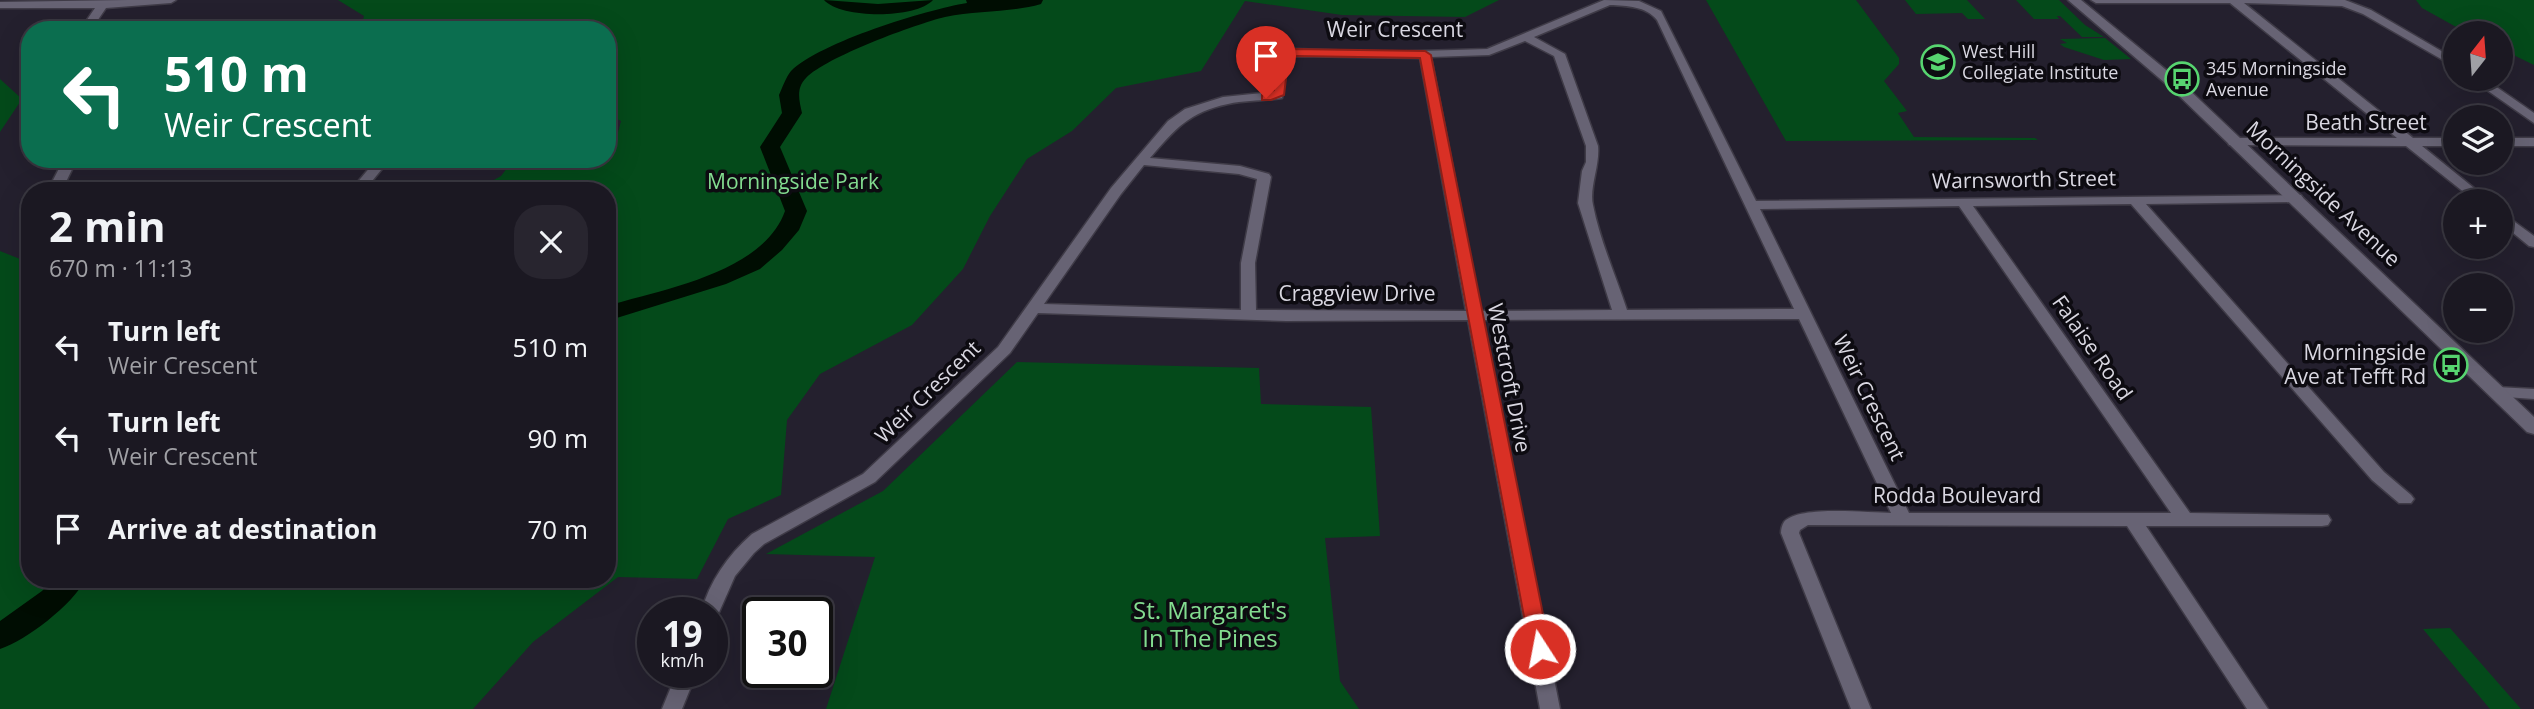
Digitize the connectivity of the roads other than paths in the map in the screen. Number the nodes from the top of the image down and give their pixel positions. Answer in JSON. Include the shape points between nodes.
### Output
{"nodes":[{"id":1,"x":171,"y":0,"type":"edge"},
{"id":2,"x":2074,"y":0,"type":"edge"},
{"id":3,"x":2096,"y":0,"type":"edge"},
{"id":4,"x":2234,"y":1,"type":"edge"},
{"id":5,"x":0,"y":5,"type":"edge"},
{"id":6,"x":103,"y":5,"type":"junction"},
{"id":7,"x":91,"y":21,"type":"edge"},
{"id":8,"x":1527,"y":38,"type":"junction"},
{"id":9,"x":1425,"y":55,"type":"junction"},
{"id":10,"x":2443,"y":57,"type":"edge"},
{"id":11,"x":2494,"y":91,"type":"edge"},
{"id":12,"x":2534,"y":119,"type":"edge"},
{"id":13,"x":2234,"y":142,"type":"junction"},
{"id":14,"x":2409,"y":142,"type":"junction"},
{"id":15,"x":2443,"y":142,"type":"edge"},
{"id":16,"x":2513,"y":142,"type":"edge"},
{"id":17,"x":2534,"y":142,"type":"edge"},
{"id":18,"x":1140,"y":161,"type":"junction"},
{"id":19,"x":376,"y":168,"type":"edge"},
{"id":20,"x":365,"y":182,"type":"edge"},
{"id":21,"x":2468,"y":189,"type":"edge"},
{"id":22,"x":2296,"y":198,"type":"junction"},
{"id":23,"x":2134,"y":199,"type":"junction"},
{"id":24,"x":1963,"y":202,"type":"junction"},
{"id":25,"x":1754,"y":205,"type":"junction"},
{"id":26,"x":2513,"y":226,"type":"edge"},
{"id":27,"x":2534,"y":243,"type":"edge"},
{"id":28,"x":1036,"y":308,"type":"junction"},
{"id":29,"x":1803,"y":314,"type":"junction"},
{"id":30,"x":1250,"y":315,"type":"junction"},
{"id":31,"x":1474,"y":315,"type":"junction"},
{"id":32,"x":1621,"y":315,"type":"junction"},
{"id":33,"x":2497,"y":392,"type":"junction"},
{"id":34,"x":2534,"y":394,"type":"edge"},
{"id":35,"x":2534,"y":428,"type":"edge"},
{"id":36,"x":2405,"y":499,"type":"dead end"},
{"id":37,"x":2184,"y":518,"type":"junction"},
{"id":38,"x":1903,"y":519,"type":"junction"},
{"id":39,"x":2132,"y":520,"type":"junction"},
{"id":40,"x":2322,"y":520,"type":"dead end"},
{"id":41,"x":716,"y":597,"type":"edge"},
{"id":42,"x":681,"y":688,"type":"edge"},
{"id":43,"x":672,"y":709,"type":"edge"},
{"id":44,"x":1550,"y":709,"type":"edge"},
{"id":45,"x":1861,"y":709,"type":"edge"},
{"id":46,"x":2258,"y":709,"type":"edge"}],
"edges":[{"from":1,"to":6,"type":"street"},
{"from":2,"to":13,"type":"main road","name":"Morningside Avenue","via":[[2177,86]]},
{"from":3,"to":4,"type":"street"},
{"from":4,"to":10,"type":"street","via":[[2352,5]]},
{"from":4,"to":14,"type":"street"},
{"from":5,"to":6,"type":"street"},
{"from":6,"to":7,"type":"street"},
{"from":8,"to":9,"type":"street","name":"Weir Crescent","via":[[1489,52]]},
{"from":8,"to":25,"type":"street","name":"Weir Crescent","via":[[1609,2],[1639,4],[1657,13]]},
{"from":8,"to":32,"type":"street","via":[[1559,54],[1592,146],[1584,202]]},
{"from":9,"to":18,"type":"street","name":"Weir Crescent","via":[[1294,52],[1282,60],[1278,95],[1227,100],[1189,112],[1172,124]]},
{"from":9,"to":31,"type":"street","name":"Westcroft Drive"},
{"from":11,"to":12,"type":"street"},
{"from":13,"to":14,"type":"street","name":"Beath Street"},
{"from":13,"to":22,"type":"main road","name":"Morningside Avenue"},
{"from":14,"to":15,"type":"street","name":"Beath Street"},
{"from":14,"to":21,"type":"street"},
{"from":16,"to":17,"type":"street"},
{"from":18,"to":28,"type":"street","name":"Weir Crescent"},
{"from":18,"to":30,"type":"street","via":[[1240,170],[1264,177],[1248,263]]},
{"from":19,"to":20,"type":"street"},
{"from":22,"to":23,"type":"street","name":"Warnsworth Street"},
{"from":22,"to":33,"type":"main road","name":"Morningside Avenue"},
{"from":23,"to":24,"type":"street","name":"Warnsworth Street"},
{"from":23,"to":36,"type":"street","via":[[2369,466]]},
{"from":24,"to":25,"type":"street","name":"Warnsworth Street"},
{"from":24,"to":37,"type":"street","name":"Falaise Road"},
{"from":25,"to":29,"type":"street","name":"Weir Crescent"},
{"from":26,"to":27,"type":"street"},
{"from":28,"to":30,"type":"street","name":"Craggview Drive"},
{"from":28,"to":41,"type":"street","name":"Weir Crescent","via":[[1004,350],[869,478],[758,539],[743,552],[730,565]]},
{"from":29,"to":32,"type":"street","name":"Craggview Drive"},
{"from":29,"to":38,"type":"street","name":"Weir Crescent"},
{"from":30,"to":31,"type":"street","name":"Craggview Drive"},
{"from":31,"to":32,"type":"street","name":"Craggview Drive"},
{"from":31,"to":44,"type":"street","name":"Westcroft Drive"},
{"from":33,"to":34,"type":"street"},
{"from":33,"to":35,"type":"main road","name":"Morningside Avenue"},
{"from":37,"to":39,"type":"street","name":"Rodda Boulevard"},
{"from":37,"to":40,"type":"street","name":"Rodda Boulevard"},
{"from":38,"to":39,"type":"street","name":"Rodda Boulevard"},
{"from":38,"to":45,"type":"street","name":"Rodda Boulevard","via":[[1805,519],[1791,526]]},
{"from":39,"to":46,"type":"street"},
{"from":42,"to":43,"type":"street"}]}
